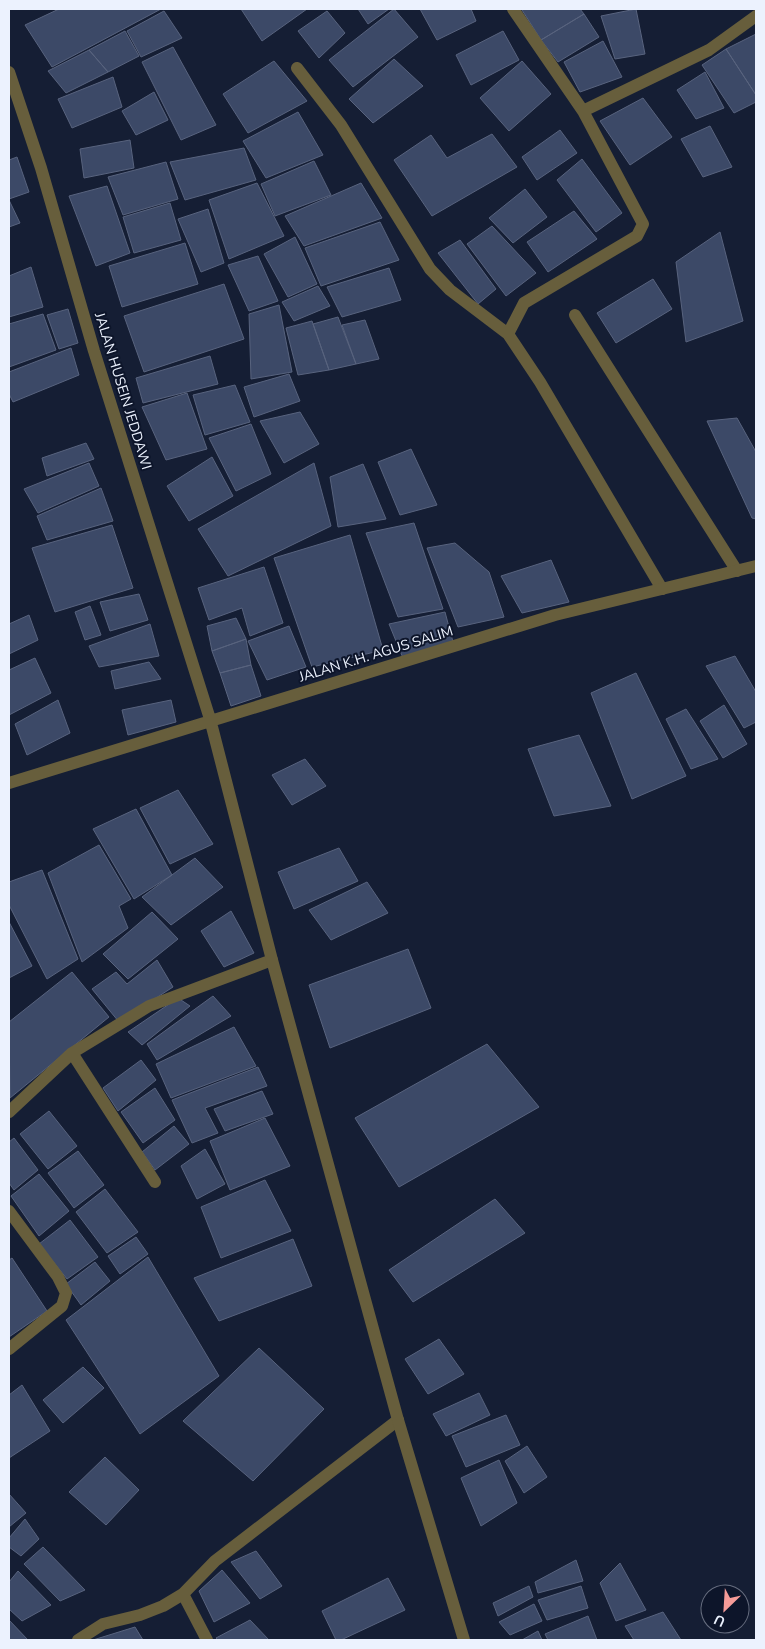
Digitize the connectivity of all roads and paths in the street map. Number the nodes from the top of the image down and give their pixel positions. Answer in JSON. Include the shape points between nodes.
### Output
{"nodes":[{"id":1,"x":513,"y":9,"type":"edge"},
{"id":2,"x":756,"y":16,"type":"edge"},
{"id":3,"x":297,"y":68,"type":"dead end"},
{"id":4,"x":9,"y":72,"type":"edge"},
{"id":5,"x":583,"y":111,"type":"junction"},
{"id":6,"x":575,"y":315,"type":"dead end"},
{"id":7,"x":508,"y":334,"type":"junction"},
{"id":8,"x":756,"y":566,"type":"edge"},
{"id":9,"x":737,"y":571,"type":"junction"},
{"id":10,"x":662,"y":589,"type":"junction"},
{"id":11,"x":210,"y":719,"type":"junction"},
{"id":12,"x":9,"y":783,"type":"edge"},
{"id":13,"x":272,"y":960,"type":"junction"},
{"id":14,"x":72,"y":1054,"type":"junction"},
{"id":15,"x":9,"y":1112,"type":"edge"},
{"id":16,"x":155,"y":1182,"type":"dead end"},
{"id":17,"x":9,"y":1211,"type":"edge"},
{"id":18,"x":9,"y":1349,"type":"edge"},
{"id":19,"x":398,"y":1420,"type":"junction"},
{"id":20,"x":183,"y":1594,"type":"junction"},
{"id":21,"x":78,"y":1640,"type":"edge"},
{"id":22,"x":207,"y":1640,"type":"edge"},
{"id":23,"x":464,"y":1640,"type":"edge"}],
"edges":[{"from":1,"to":5,"type":"street"},
{"from":2,"to":5,"type":"street","via":[[709,50]]},
{"from":3,"to":7,"type":"street","via":[[341,126],[430,269],[450,290]]},
{"from":4,"to":11,"type":"street","name":"JALAN HUSEIN JEDDAWI"},
{"from":5,"to":7,"type":"street","via":[[643,224],[637,236],[524,303]]},
{"from":6,"to":9,"type":"street"},
{"from":7,"to":10,"type":"street","via":[[540,382]]},
{"from":8,"to":9,"type":"street","name":"JALAN K.H. AGUS SALIM"},
{"from":9,"to":10,"type":"street","name":"JALAN K.H. AGUS SALIM"},
{"from":10,"to":11,"type":"street","name":"JALAN K.H. AGUS SALIM","via":[[556,615]]},
{"from":11,"to":12,"type":"street","name":"JALAN K.H. AGUS SALIM"},
{"from":11,"to":13,"type":"street","name":"JALAN HUSEIN JEDDAWI"},
{"from":13,"to":14,"type":"street","via":[[149,1006]]},
{"from":13,"to":19,"type":"street","name":"JALAN HUSEIN JEDDAWI"},
{"from":14,"to":15,"type":"street"},
{"from":14,"to":16,"type":"street"},
{"from":17,"to":18,"type":"street","via":[[58,1277],[66,1293],[62,1306]]},
{"from":19,"to":20,"type":"street","via":[[215,1561]]},
{"from":19,"to":23,"type":"street","name":"JALAN HUSEIN JEDDAWI"},
{"from":20,"to":21,"type":"street","via":[[140,1615],[103,1624]]},
{"from":20,"to":22,"type":"street"}]}
